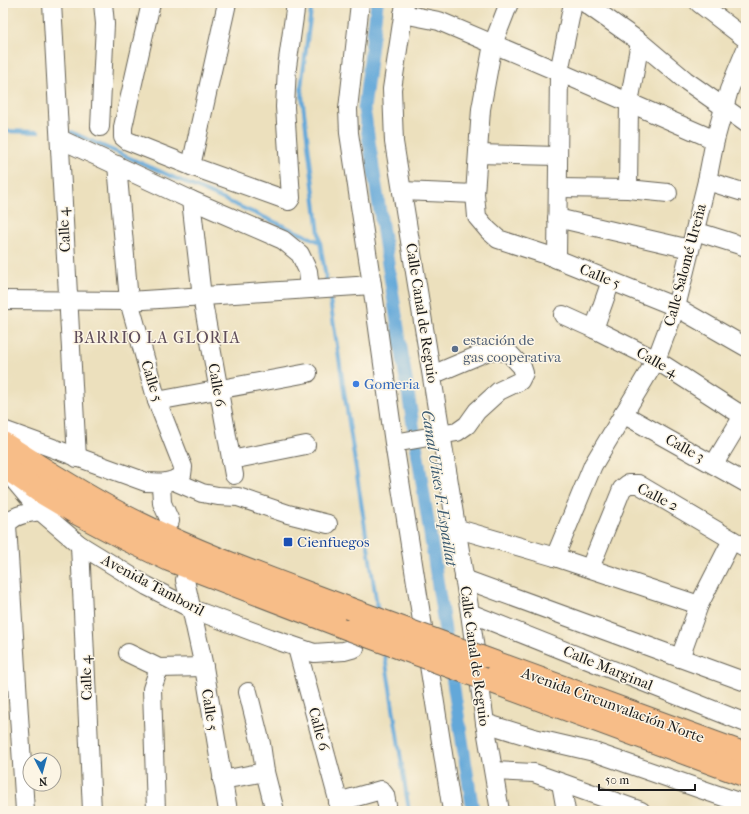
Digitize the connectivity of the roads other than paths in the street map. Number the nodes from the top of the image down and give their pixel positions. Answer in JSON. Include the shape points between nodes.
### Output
{"nodes":[{"id":1,"x":52,"y":3,"type":"edge"},
{"id":2,"x":102,"y":3,"type":"edge"},
{"id":3,"x":151,"y":3,"type":"edge"},
{"id":4,"x":227,"y":3,"type":"edge"},
{"id":5,"x":296,"y":3,"type":"edge"},
{"id":6,"x":360,"y":3,"type":"edge"},
{"id":7,"x":509,"y":3,"type":"edge"},
{"id":8,"x":573,"y":3,"type":"edge"},
{"id":9,"x":585,"y":3,"type":"edge"},
{"id":10,"x":707,"y":6,"type":"edge"},
{"id":11,"x":404,"y":8,"type":"edge"},
{"id":12,"x":746,"y":39,"type":"edge"},
{"id":13,"x":640,"y":42,"type":"junction"},
{"id":14,"x":493,"y":44,"type":"junction"},
{"id":15,"x":746,"y":49,"type":"edge"},
{"id":16,"x":559,"y":72,"type":"junction"},
{"id":17,"x":629,"y":103,"type":"junction"},
{"id":18,"x":724,"y":108,"type":"junction"},
{"id":19,"x":746,"y":123,"type":"edge"},
{"id":20,"x":100,"y":127,"type":"dead end"},
{"id":21,"x":60,"y":139,"type":"junction"},
{"id":22,"x":715,"y":140,"type":"junction"},
{"id":23,"x":478,"y":154,"type":"junction"},
{"id":24,"x":558,"y":156,"type":"junction"},
{"id":25,"x":117,"y":166,"type":"junction"},
{"id":26,"x":191,"y":166,"type":"junction"},
{"id":27,"x":707,"y":181,"type":"junction"},
{"id":28,"x":558,"y":188,"type":"junction"},
{"id":29,"x":628,"y":189,"type":"junction"},
{"id":30,"x":402,"y":191,"type":"junction"},
{"id":31,"x":746,"y":192,"type":"edge"},
{"id":32,"x":668,"y":193,"type":"dead end"},
{"id":33,"x":475,"y":194,"type":"junction"},
{"id":34,"x":191,"y":200,"type":"junction"},
{"id":35,"x":557,"y":218,"type":"junction"},
{"id":36,"x":695,"y":231,"type":"junction"},
{"id":37,"x":746,"y":247,"type":"edge"},
{"id":38,"x":690,"y":249,"type":"junction"},
{"id":39,"x":557,"y":259,"type":"junction"},
{"id":40,"x":611,"y":281,"type":"junction"},
{"id":41,"x":372,"y":285,"type":"junction"},
{"id":42,"x":323,"y":288,"type":"junction"},
{"id":43,"x":202,"y":297,"type":"junction"},
{"id":44,"x":3,"y":300,"type":"edge"},
{"id":45,"x":67,"y":300,"type":"junction"},
{"id":46,"x":129,"y":301,"type":"junction"},
{"id":47,"x":676,"y":307,"type":"junction"},
{"id":48,"x":564,"y":316,"type":"dead end"},
{"id":49,"x":594,"y":329,"type":"junction"},
{"id":50,"x":746,"y":347,"type":"edge"},
{"id":51,"x":656,"y":360,"type":"junction"},
{"id":52,"x":308,"y":373,"type":"dead end"},
{"id":53,"x":432,"y":375,"type":"junction"},
{"id":54,"x":218,"y":390,"type":"junction"},
{"id":55,"x":157,"y":401,"type":"junction"},
{"id":56,"x":623,"y":414,"type":"junction"},
{"id":57,"x":745,"y":415,"type":"edge"},
{"id":58,"x":3,"y":430,"type":"edge"},
{"id":59,"x":437,"y":435,"type":"junction"},
{"id":60,"x":399,"y":442,"type":"junction"},
{"id":61,"x":3,"y":443,"type":"edge"},
{"id":62,"x":306,"y":445,"type":"dead end"},
{"id":63,"x":77,"y":458,"type":"junction"},
{"id":64,"x":714,"y":464,"type":"junction"},
{"id":65,"x":3,"y":467,"type":"edge"},
{"id":66,"x":168,"y":482,"type":"junction"},
{"id":67,"x":746,"y":484,"type":"edge"},
{"id":68,"x":43,"y":491,"type":"junction"},
{"id":69,"x":170,"y":521,"type":"dead end"},
{"id":70,"x":328,"y":524,"type":"dead end"},
{"id":71,"x":456,"y":528,"type":"junction"},
{"id":72,"x":739,"y":544,"type":"edge"},
{"id":73,"x":80,"y":545,"type":"junction"},
{"id":74,"x":6,"y":555,"type":"edge"},
{"id":75,"x":555,"y":557,"type":"junction"},
{"id":76,"x":590,"y":568,"type":"junction"},
{"id":77,"x":464,"y":579,"type":"junction"},
{"id":78,"x":185,"y":580,"type":"dead end"},
{"id":79,"x":699,"y":604,"type":"junction"},
{"id":80,"x":192,"y":609,"type":"junction"},
{"id":81,"x":470,"y":613,"type":"junction"},
{"id":82,"x":353,"y":639,"type":"junction"},
{"id":83,"x":297,"y":648,"type":"junction"},
{"id":84,"x":128,"y":653,"type":"dead end"},
{"id":85,"x":680,"y":658,"type":"junction"},
{"id":86,"x":159,"y":668,"type":"junction"},
{"id":87,"x":204,"y":668,"type":"junction"},
{"id":88,"x":746,"y":682,"type":"edge"},
{"id":89,"x":248,"y":692,"type":"dead end"},
{"id":90,"x":485,"y":723,"type":"junction"},
{"id":91,"x":746,"y":723,"type":"edge"},
{"id":92,"x":746,"y":754,"type":"edge"},
{"id":93,"x":494,"y":771,"type":"junction"},
{"id":94,"x":265,"y":772,"type":"junction"},
{"id":95,"x":746,"y":776,"type":"edge"},
{"id":96,"x":222,"y":780,"type":"junction"},
{"id":97,"x":561,"y":783,"type":"junction"},
{"id":98,"x":610,"y":806,"type":"edge"},
{"id":99,"x":340,"y":807,"type":"edge"},
{"id":100,"x":746,"y":807,"type":"edge"},
{"id":101,"x":25,"y":811,"type":"edge"},
{"id":102,"x":92,"y":811,"type":"edge"},
{"id":103,"x":156,"y":811,"type":"edge"},
{"id":104,"x":228,"y":811,"type":"edge"},
{"id":105,"x":275,"y":811,"type":"edge"},
{"id":106,"x":388,"y":811,"type":"edge"},
{"id":107,"x":452,"y":811,"type":"edge"},
{"id":108,"x":500,"y":811,"type":"edge"},
{"id":109,"x":566,"y":811,"type":"edge"},
{"id":110,"x":641,"y":811,"type":"edge"}],
"edges":[{"from":1,"to":21,"type":"street","name":"Calle 4"},
{"from":2,"to":20,"type":"street","via":[[105,24]]},
{"from":3,"to":26,"type":"street","via":[[122,136],[125,140]]},
{"from":4,"to":26,"type":"street"},
{"from":5,"to":26,"type":"street","via":[[285,107],[291,200],[287,201]]},
{"from":6,"to":41,"type":"street","via":[[348,115]]},
{"from":7,"to":14,"type":"street","name":"Calle 5"},
{"from":8,"to":16,"type":"street"},
{"from":9,"to":13,"type":"street"},
{"from":10,"to":12,"type":"street"},
{"from":11,"to":14,"type":"street"},
{"from":11,"to":30,"type":"street","name":"Calle Canal de Reguio","via":[[392,89],[394,142]]},
{"from":13,"to":17,"type":"street"},
{"from":13,"to":18,"type":"street","via":[[685,80]]},
{"from":14,"to":16,"type":"street"},
{"from":14,"to":23,"type":"street","name":"Calle 5","via":[[481,109]]},
{"from":15,"to":18,"type":"street","name":"Calle Salomé Ureña"},
{"from":16,"to":17,"type":"street"},
{"from":16,"to":24,"type":"street"},
{"from":17,"to":22,"type":"street"},
{"from":17,"to":29,"type":"street"},
{"from":18,"to":19,"type":"street"},
{"from":18,"to":22,"type":"street","name":"Calle Salomé Ureña"},
{"from":21,"to":25,"type":"street"},
{"from":21,"to":45,"type":"street","name":"Calle 4"},
{"from":22,"to":27,"type":"street","name":"Calle Salomé Ureña"},
{"from":23,"to":24,"type":"street"},
{"from":23,"to":33,"type":"street","name":"Calle 5"},
{"from":24,"to":28,"type":"street"},
{"from":25,"to":34,"type":"street"},
{"from":25,"to":46,"type":"street","name":"Calle 5"},
{"from":27,"to":31,"type":"street"},
{"from":27,"to":36,"type":"street","name":"Calle Salomé Ureña"},
{"from":28,"to":29,"type":"street"},
{"from":28,"to":35,"type":"street"},
{"from":29,"to":32,"type":"street"},
{"from":30,"to":33,"type":"street"},
{"from":30,"to":53,"type":"street","name":"Calle Canal de Reguio"},
{"from":33,"to":39,"type":"street","name":"Calle 5","via":[[477,217],[498,239]]},
{"from":34,"to":42,"type":"street","via":[[283,240],[300,254],[308,271]]},
{"from":34,"to":43,"type":"street","name":"Calle 6"},
{"from":35,"to":38,"type":"street"},
{"from":35,"to":39,"type":"street"},
{"from":36,"to":37,"type":"street"},
{"from":36,"to":38,"type":"street","name":"Calle Salomé Ureña"},
{"from":38,"to":47,"type":"street","name":"Calle Salomé Ureña"},
{"from":39,"to":40,"type":"street","name":"Calle 5"},
{"from":40,"to":47,"type":"street","name":"Calle 5"},
{"from":40,"to":49,"type":"street"},
{"from":41,"to":42,"type":"street"},
{"from":41,"to":60,"type":"street"},
{"from":42,"to":43,"type":"street"},
{"from":43,"to":46,"type":"street"},
{"from":43,"to":54,"type":"street","name":"Calle 6"},
{"from":44,"to":45,"type":"street"},
{"from":45,"to":46,"type":"street"},
{"from":45,"to":63,"type":"street","name":"Calle 4"},
{"from":46,"to":55,"type":"street","name":"Calle 5"},
{"from":47,"to":50,"type":"street","name":"Calle 5"},
{"from":47,"to":51,"type":"street","name":"Calle Salomé Ureña"},
{"from":48,"to":49,"type":"street","name":"Calle 4"},
{"from":49,"to":51,"type":"street","name":"Calle 4"},
{"from":51,"to":56,"type":"street","name":"Calle Salomé Ureña"},
{"from":51,"to":57,"type":"street","name":"Calle 4"},
{"from":52,"to":54,"type":"street"},
{"from":53,"to":59,"type":"street","name":"Calle Canal de Reguio"},
{"from":53,"to":59,"type":"street","via":[[491,350],[509,353],[524,372],[520,382],[499,391],[477,411],[467,425],[457,432]]},
{"from":54,"to":55,"type":"street"},
{"from":54,"to":62,"type":"street","name":"Calle 6","via":[[233,468]]},
{"from":55,"to":66,"type":"street","name":"Calle 5","via":[[183,467],[182,475]]},
{"from":56,"to":64,"type":"street","name":"Calle 3"},
{"from":56,"to":75,"type":"street","name":"Calle Salomé Ureña","via":[[593,465]]},
{"from":57,"to":64,"type":"street"},
{"from":58,"to":63,"type":"street"},
{"from":59,"to":60,"type":"street"},
{"from":59,"to":71,"type":"street","name":"Calle Canal de Reguio"},
{"from":60,"to":107,"type":"street"},
{"from":61,"to":68,"type":"main road"},
{"from":63,"to":66,"type":"street","via":[[146,482]]},
{"from":64,"to":67,"type":"street","name":"Calle 3"},
{"from":65,"to":68,"type":"main road"},
{"from":66,"to":69,"type":"street","via":[[162,503]]},
{"from":66,"to":70,"type":"street","via":[[202,493],[238,497]]},
{"from":68,"to":73,"type":"street","name":"Avenida Tamboril"},
{"from":68,"to":74,"type":"street","via":[[9,520]]},
{"from":68,"to":82,"type":"main road","name":"Avenida Circunvalación Norte","via":[[76,513],[168,560]]},
{"from":68,"to":92,"type":"main road","name":"Avenida Circunvalación Norte","bridge":true,"via":[[87,496],[178,542],[348,608]]},
{"from":71,"to":75,"type":"street"},
{"from":71,"to":77,"type":"street","name":"Calle Canal de Reguio"},
{"from":72,"to":76,"type":"street","name":"Calle 2","via":[[638,484],[628,484],[622,489]]},
{"from":72,"to":79,"type":"street"},
{"from":73,"to":80,"type":"street","name":"Avenida Tamboril","via":[[147,586]]},
{"from":73,"to":102,"type":"street","name":"Calle 4"},
{"from":74,"to":101,"type":"street"},
{"from":75,"to":76,"type":"street"},
{"from":76,"to":79,"type":"street"},
{"from":77,"to":81,"type":"street","name":"Calle Canal de Reguio"},
{"from":77,"to":85,"type":"street"},
{"from":78,"to":80,"type":"street","name":"Calle 5"},
{"from":79,"to":85,"type":"street"},
{"from":80,"to":83,"type":"street","name":"Avenida Tamboril"},
{"from":80,"to":87,"type":"street","name":"Calle 5"},
{"from":81,"to":90,"type":"street","name":"Calle Canal de Reguio"},
{"from":81,"to":91,"type":"street","name":"Calle Marginal"},
{"from":82,"to":83,"type":"street","name":"Avenida Tamboril","via":[[344,651],[314,653]]},
{"from":82,"to":95,"type":"main road","name":"Avenida Circunvalación Norte","bridge":true,"via":[[484,679]]},
{"from":83,"to":99,"type":"street","name":"Calle 6"},
{"from":84,"to":86,"type":"street"},
{"from":85,"to":88,"type":"street"},
{"from":86,"to":87,"type":"street"},
{"from":86,"to":103,"type":"street","via":[[152,689]]},
{"from":87,"to":96,"type":"street","name":"Calle 5"},
{"from":89,"to":94,"type":"street"},
{"from":90,"to":93,"type":"street","name":"Calle Canal de Reguio"},
{"from":90,"to":100,"type":"street","via":[[594,752]]},
{"from":93,"to":97,"type":"street","via":[[534,773]]},
{"from":93,"to":108,"type":"street","name":"Calle Canal de Reguio"},
{"from":94,"to":96,"type":"street"},
{"from":94,"to":105,"type":"street"},
{"from":96,"to":104,"type":"street","name":"Calle 5"},
{"from":97,"to":98,"type":"street"},
{"from":97,"to":109,"type":"street"},
{"from":98,"to":110,"type":"street"},
{"from":99,"to":106,"type":"street","via":[[381,790],[385,795]]}]}
